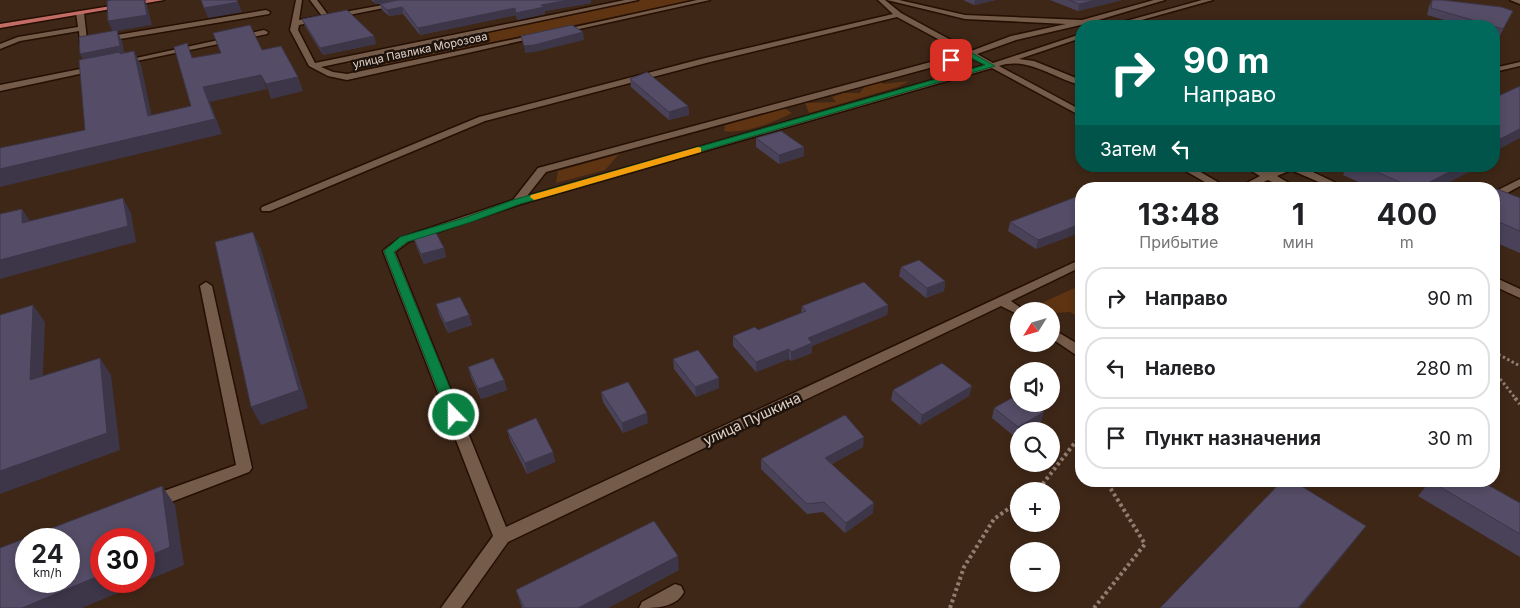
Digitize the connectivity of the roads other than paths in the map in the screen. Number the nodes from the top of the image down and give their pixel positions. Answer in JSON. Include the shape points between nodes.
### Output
{"nodes":[{"id":1,"x":161,"y":0,"type":"edge"},
{"id":2,"x":298,"y":0,"type":"edge"},
{"id":3,"x":312,"y":0,"type":"edge"},
{"id":4,"x":421,"y":0,"type":"edge"},
{"id":5,"x":635,"y":0,"type":"edge"},
{"id":6,"x":707,"y":0,"type":"edge"},
{"id":7,"x":881,"y":0,"type":"edge"},
{"id":8,"x":890,"y":0,"type":"edge"},
{"id":9,"x":933,"y":0,"type":"edge"},
{"id":10,"x":1162,"y":0,"type":"edge"},
{"id":11,"x":1210,"y":0,"type":"edge"},
{"id":12,"x":1513,"y":0,"type":"edge"},
{"id":13,"x":1520,"y":2,"type":"edge"},
{"id":14,"x":909,"y":6,"type":"junction"},
{"id":15,"x":266,"y":12,"type":"dead end"},
{"id":16,"x":80,"y":13,"type":"junction"},
{"id":17,"x":898,"y":15,"type":"junction"},
{"id":18,"x":326,"y":17,"type":"junction"},
{"id":19,"x":1089,"y":20,"type":"edge"},
{"id":20,"x":1135,"y":20,"type":"edge"},
{"id":21,"x":1075,"y":22,"type":"edge"},
{"id":22,"x":296,"y":23,"type":"junction"},
{"id":23,"x":1075,"y":24,"type":"edge"},
{"id":24,"x":0,"y":26,"type":"edge"},
{"id":25,"x":83,"y":28,"type":"junction"},
{"id":26,"x":264,"y":32,"type":"dead end"},
{"id":27,"x":1075,"y":38,"type":"edge"},
{"id":28,"x":0,"y":47,"type":"edge"},
{"id":29,"x":970,"y":54,"type":"junction"},
{"id":30,"x":1008,"y":60,"type":"junction"},
{"id":31,"x":113,"y":64,"type":"edge"},
{"id":32,"x":1520,"y":64,"type":"edge"},
{"id":33,"x":104,"y":66,"type":"edge"},
{"id":34,"x":313,"y":66,"type":"junction"},
{"id":35,"x":991,"y":66,"type":"junction"},
{"id":36,"x":1500,"y":69,"type":"edge"},
{"id":37,"x":1075,"y":81,"type":"edge"},
{"id":38,"x":0,"y":88,"type":"edge"},
{"id":39,"x":1075,"y":110,"type":"edge"},
{"id":40,"x":1193,"y":172,"type":"edge"},
{"id":41,"x":1260,"y":172,"type":"edge"},
{"id":42,"x":1277,"y":172,"type":"edge"},
{"id":43,"x":1305,"y":172,"type":"edge"},
{"id":44,"x":1268,"y":176,"type":"junction"},
{"id":45,"x":1212,"y":182,"type":"edge"},
{"id":46,"x":1255,"y":182,"type":"edge"},
{"id":47,"x":1280,"y":182,"type":"edge"},
{"id":48,"x":1328,"y":182,"type":"edge"},
{"id":49,"x":1520,"y":182,"type":"edge"},
{"id":50,"x":1500,"y":192,"type":"edge"},
{"id":51,"x":1500,"y":196,"type":"edge"},
{"id":52,"x":1512,"y":201,"type":"edge"},
{"id":53,"x":516,"y":202,"type":"junction"},
{"id":54,"x":266,"y":209,"type":"dead end"},
{"id":55,"x":1075,"y":266,"type":"edge"},
{"id":56,"x":1500,"y":284,"type":"edge"},
{"id":57,"x":206,"y":286,"type":"dead end"},
{"id":58,"x":1520,"y":294,"type":"edge"},
{"id":59,"x":1002,"y":301,"type":"junction"},
{"id":60,"x":1010,"y":306,"type":"edge"},
{"id":61,"x":1060,"y":338,"type":"edge"},
{"id":62,"x":1075,"y":348,"type":"edge"},
{"id":63,"x":137,"y":508,"type":"edge"},
{"id":64,"x":502,"y":537,"type":"junction"},
{"id":65,"x":675,"y":592,"type":"dead end"},
{"id":66,"x":450,"y":608,"type":"edge"},
{"id":67,"x":648,"y":608,"type":"edge"}],
"edges":[{"from":1,"to":16,"type":"main road"},
{"from":2,"to":22,"type":"street"},
{"from":3,"to":18,"type":"street"},
{"from":4,"to":18,"type":"street"},
{"from":5,"to":34,"type":"street","name":"улица Павлика Морозова"},
{"from":6,"to":34,"type":"street","name":"улица Павлика Морозова","via":[[347,77]]},
{"from":7,"to":17,"type":"street"},
{"from":8,"to":14,"type":"street"},
{"from":9,"to":14,"type":"street"},
{"from":10,"to":19,"type":"street"},
{"from":11,"to":20,"type":"street"},
{"from":12,"to":13,"type":"street"},
{"from":14,"to":21,"type":"street","via":[[965,17]]},
{"from":15,"to":25,"type":"street","via":[[84,43]]},
{"from":16,"to":24,"type":"main road"},
{"from":16,"to":25,"type":"street"},
{"from":17,"to":29,"type":"street"},
{"from":17,"to":54,"type":"street","via":[[482,119]]},
{"from":18,"to":22,"type":"street"},
{"from":22,"to":34,"type":"street","via":[[294,30]]},
{"from":23,"to":29,"type":"street","via":[[1014,38]]},
{"from":25,"to":28,"type":"street","via":[[18,39]]},
{"from":26,"to":31,"type":"street"},
{"from":27,"to":30,"type":"street"},
{"from":29,"to":35,"type":"street"},
{"from":29,"to":53,"type":"street","via":[[542,170]]},
{"from":30,"to":35,"type":"street"},
{"from":30,"to":37,"type":"street","via":[[1031,63]]},
{"from":32,"to":36,"type":"street"},
{"from":33,"to":38,"type":"street"},
{"from":35,"to":39,"type":"street"},
{"from":35,"to":53,"type":"street"},
{"from":40,"to":45,"type":"street"},
{"from":41,"to":44,"type":"street"},
{"from":42,"to":44,"type":"street"},
{"from":43,"to":48,"type":"street"},
{"from":44,"to":46,"type":"street"},
{"from":44,"to":47,"type":"street"},
{"from":49,"to":50,"type":"street"},
{"from":51,"to":52,"type":"street"},
{"from":53,"to":64,"type":"street","via":[[404,240],[389,251]]},
{"from":55,"to":59,"type":"street","name":"улица Пушкина"},
{"from":56,"to":58,"type":"street"},
{"from":57,"to":63,"type":"street","via":[[244,468]]},
{"from":59,"to":60,"type":"street"},
{"from":59,"to":64,"type":"street","name":"улица Пушкина"},
{"from":61,"to":62,"type":"street"},
{"from":64,"to":66,"type":"street","name":"улица Пушкина"},
{"from":65,"to":67,"type":"street"}]}
